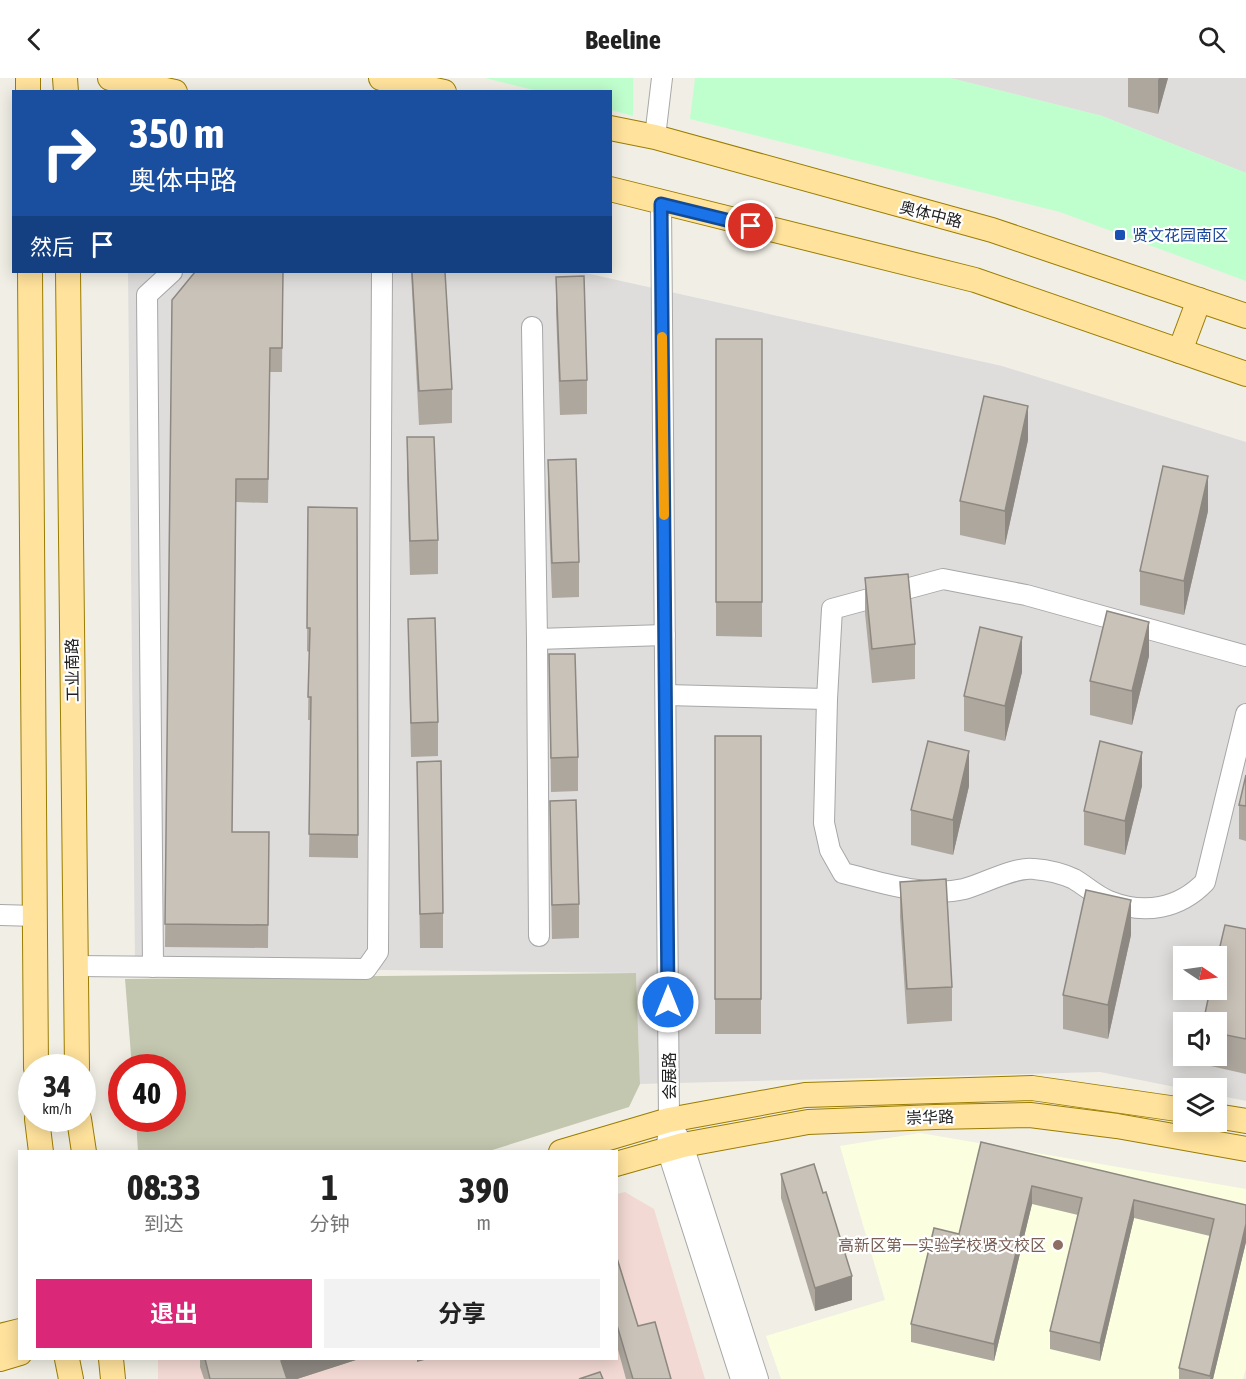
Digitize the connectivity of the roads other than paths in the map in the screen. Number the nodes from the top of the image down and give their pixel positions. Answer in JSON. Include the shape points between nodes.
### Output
{"nodes":[{"id":1,"x":111,"y":78,"type":"edge"},
{"id":2,"x":381,"y":78,"type":"edge"},
{"id":3,"x":662,"y":78,"type":"edge"},
{"id":4,"x":166,"y":90,"type":"edge"},
{"id":5,"x":435,"y":90,"type":"edge"},
{"id":6,"x":612,"y":128,"type":"edge"},
{"id":7,"x":655,"y":137,"type":"junction"},
{"id":8,"x":612,"y":190,"type":"edge"},
{"id":9,"x":661,"y":204,"type":"junction"},
{"id":10,"x":30,"y":273,"type":"edge"},
{"id":11,"x":68,"y":273,"type":"edge"},
{"id":12,"x":171,"y":273,"type":"edge"},
{"id":13,"x":382,"y":273,"type":"edge"},
{"id":14,"x":1199,"y":300,"type":"junction"},
{"id":15,"x":1246,"y":316,"type":"edge"},
{"id":16,"x":532,"y":327,"type":"dead end"},
{"id":17,"x":1180,"y":351,"type":"junction"},
{"id":18,"x":1246,"y":374,"type":"edge"},
{"id":19,"x":665,"y":635,"type":"junction"},
{"id":20,"x":537,"y":639,"type":"junction"},
{"id":21,"x":1246,"y":656,"type":"edge"},
{"id":22,"x":666,"y":695,"type":"junction"},
{"id":23,"x":827,"y":699,"type":"junction"},
{"id":24,"x":1246,"y":714,"type":"edge"},
{"id":25,"x":0,"y":915,"type":"edge"},
{"id":26,"x":36,"y":916,"type":"junction"},
{"id":27,"x":539,"y":936,"type":"dead end"},
{"id":28,"x":75,"y":966,"type":"junction"},
{"id":29,"x":153,"y":967,"type":"junction"},
{"id":30,"x":36,"y":1054,"type":"edge"},
{"id":31,"x":77,"y":1054,"type":"edge"},
{"id":32,"x":1173,"y":1108,"type":"edge"},
{"id":33,"x":1227,"y":1118,"type":"edge"},
{"id":34,"x":669,"y":1120,"type":"junction"},
{"id":35,"x":1246,"y":1121,"type":"edge"},
{"id":36,"x":39,"y":1132,"type":"edge"},
{"id":37,"x":82,"y":1132,"type":"edge"},
{"id":38,"x":675,"y":1147,"type":"junction"},
{"id":39,"x":1246,"y":1149,"type":"edge"},
{"id":40,"x":41,"y":1150,"type":"edge"},
{"id":41,"x":84,"y":1150,"type":"edge"},
{"id":42,"x":568,"y":1150,"type":"edge"},
{"id":43,"x":618,"y":1163,"type":"edge"},
{"id":44,"x":18,"y":1332,"type":"edge"},
{"id":45,"x":0,"y":1336,"type":"edge"},
{"id":46,"x":18,"y":1354,"type":"edge"},
{"id":47,"x":0,"y":1359,"type":"edge"},
{"id":48,"x":67,"y":1360,"type":"edge"},
{"id":49,"x":111,"y":1360,"type":"edge"},
{"id":50,"x":71,"y":1379,"type":"edge"},
{"id":51,"x":113,"y":1379,"type":"edge"},
{"id":52,"x":741,"y":1379,"type":"edge"},
{"id":53,"x":758,"y":1379,"type":"edge"}],
"edges":[{"from":1,"to":4,"type":"main road"},
{"from":2,"to":5,"type":"main road"},
{"from":3,"to":7,"type":"street"},
{"from":6,"to":7,"type":"main road","name":"奥体中路"},
{"from":7,"to":14,"type":"main road","name":"奥体中路","via":[[992,230]]},
{"from":8,"to":9,"type":"main road"},
{"from":9,"to":17,"type":"main road","via":[[975,280]]},
{"from":9,"to":19,"type":"street","name":"会展路"},
{"from":10,"to":26,"type":"main road"},
{"from":11,"to":28,"type":"main road","name":"工业南路"},
{"from":12,"to":29,"type":"street","via":[[147,295]]},
{"from":13,"to":29,"type":"street","via":[[378,952],[366,969]]},
{"from":14,"to":15,"type":"main road","name":"奥体中路"},
{"from":14,"to":17,"type":"main road"},
{"from":16,"to":20,"type":"street"},
{"from":17,"to":18,"type":"main road"},
{"from":19,"to":20,"type":"street"},
{"from":19,"to":22,"type":"street","name":"会展路"},
{"from":20,"to":27,"type":"street"},
{"from":21,"to":23,"type":"street","via":[[1026,595],[943,579],[832,609]]},
{"from":22,"to":23,"type":"street"},
{"from":22,"to":34,"type":"street","name":"会展路"},
{"from":23,"to":24,"type":"street","via":[[824,823],[830,850],[843,873],[912,889],[945,892],[1032,868],[1074,879],[1108,901],[1146,910],[1191,897],[1205,882]]},
{"from":25,"to":26,"type":"street"},
{"from":26,"to":30,"type":"main road"},
{"from":28,"to":29,"type":"street"},
{"from":28,"to":31,"type":"main road","name":"工业南路"},
{"from":32,"to":34,"type":"main road","name":"崇华路","via":[[1032,1088],[956,1089],[805,1095]]},
{"from":33,"to":35,"type":"main road"},
{"from":34,"to":38,"type":"street","name":"会展路"},
{"from":34,"to":42,"type":"main road","name":"崇华路"},
{"from":36,"to":40,"type":"main road"},
{"from":37,"to":41,"type":"main road"},
{"from":38,"to":39,"type":"main road","name":"崇华路","via":[[808,1122],[1030,1115]]},
{"from":38,"to":43,"type":"main road","name":"崇华路"},
{"from":38,"to":52,"type":"street","name":"会展路"},
{"from":38,"to":53,"type":"street","name":"会展路"},
{"from":44,"to":45,"type":"main road"},
{"from":46,"to":47,"type":"main road"},
{"from":48,"to":50,"type":"main road"},
{"from":49,"to":51,"type":"main road"}]}
